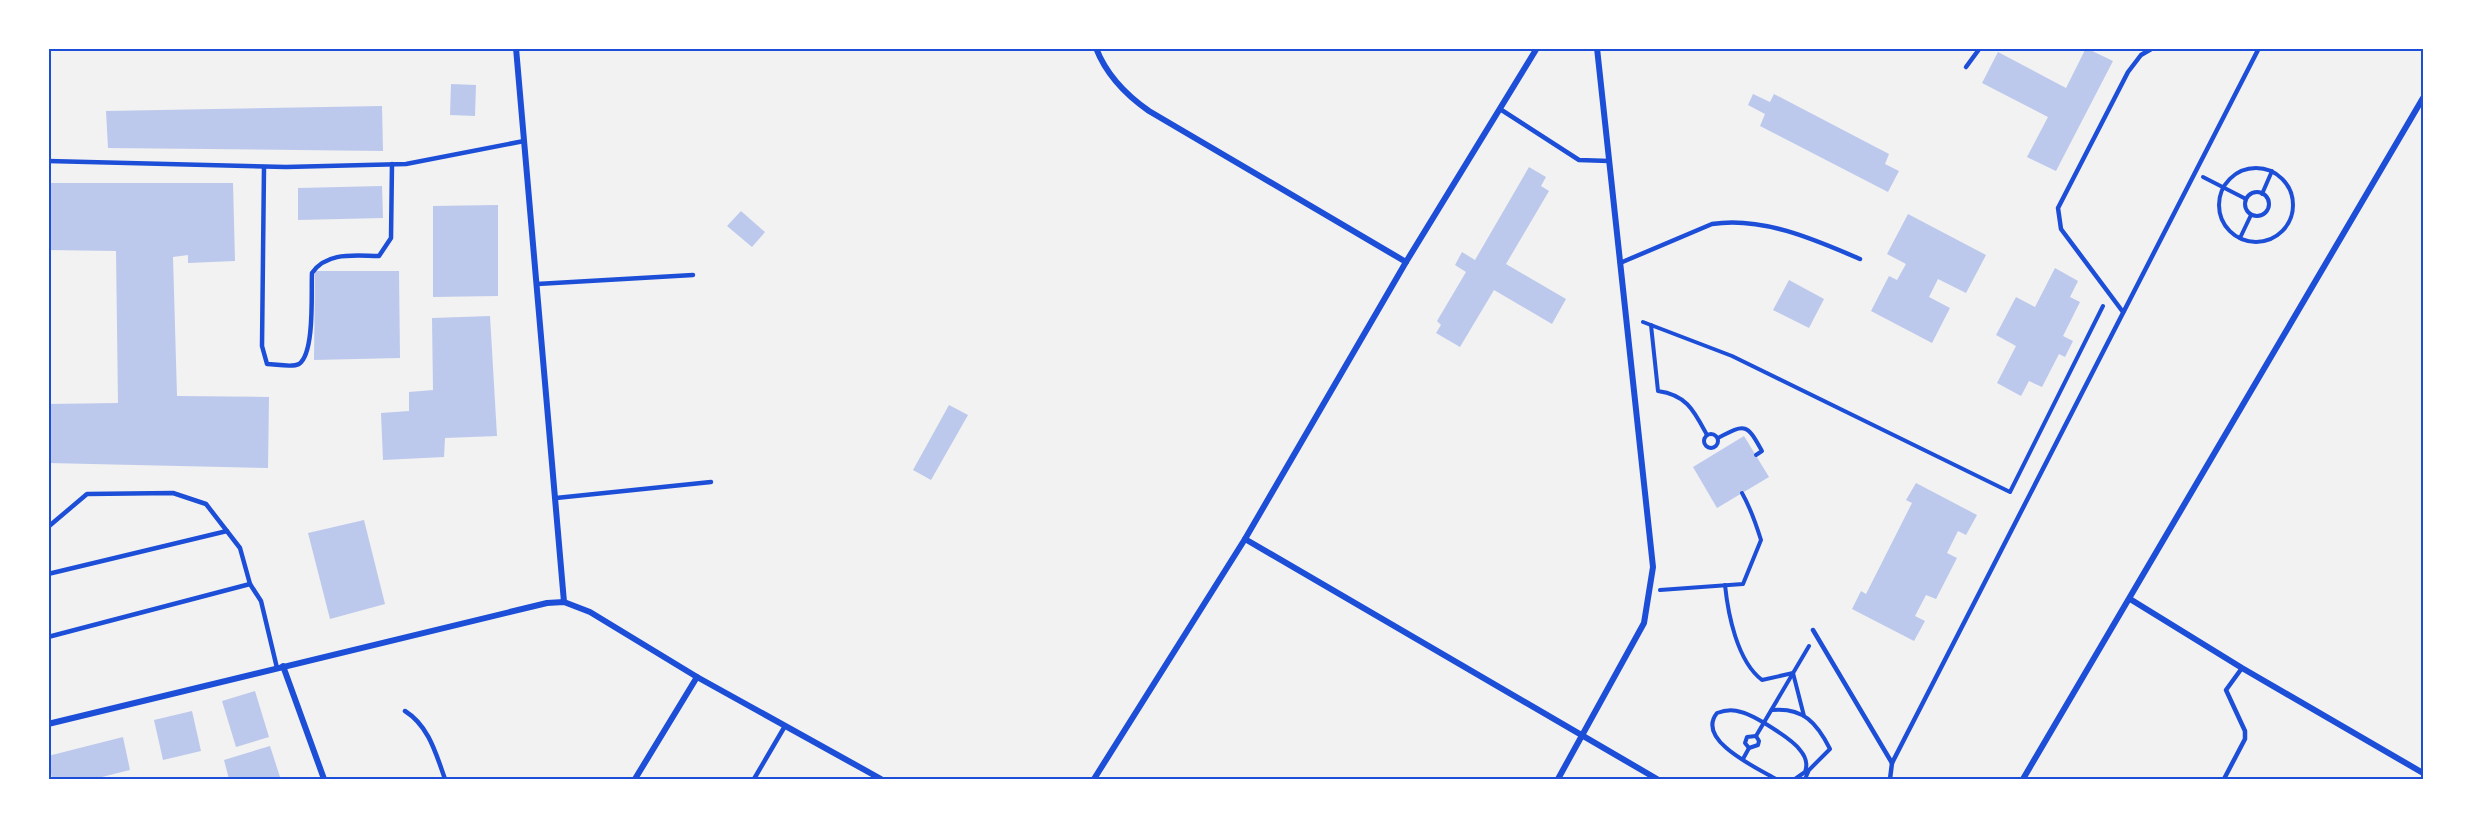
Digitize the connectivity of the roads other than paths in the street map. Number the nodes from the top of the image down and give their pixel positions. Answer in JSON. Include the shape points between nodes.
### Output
{"nodes":[{"id":1,"x":516,"y":48,"type":"edge"},
{"id":2,"x":1096,"y":48,"type":"edge"},
{"id":3,"x":1537,"y":48,"type":"edge"},
{"id":4,"x":1597,"y":48,"type":"edge"},
{"id":5,"x":1980,"y":48,"type":"edge"},
{"id":6,"x":2153,"y":48,"type":"edge"},
{"id":7,"x":2259,"y":48,"type":"edge"},
{"id":8,"x":1966,"y":67,"type":"dead end"},
{"id":9,"x":2423,"y":98,"type":"edge"},
{"id":10,"x":1500,"y":109,"type":"junction"},
{"id":11,"x":524,"y":141,"type":"junction"},
{"id":12,"x":48,"y":161,"type":"edge"},
{"id":13,"x":1609,"y":161,"type":"junction"},
{"id":14,"x":392,"y":164,"type":"junction"},
{"id":15,"x":264,"y":167,"type":"junction"},
{"id":16,"x":1860,"y":259,"type":"dead end"},
{"id":17,"x":1406,"y":262,"type":"junction"},
{"id":18,"x":1620,"y":263,"type":"junction"},
{"id":19,"x":693,"y":275,"type":"dead end"},
{"id":20,"x":537,"y":284,"type":"junction"},
{"id":21,"x":2123,"y":312,"type":"junction"},
{"id":22,"x":711,"y":482,"type":"dead end"},
{"id":23,"x":556,"y":498,"type":"junction"},
{"id":24,"x":48,"y":527,"type":"edge"},
{"id":25,"x":227,"y":531,"type":"junction"},
{"id":26,"x":1245,"y":538,"type":"junction"},
{"id":27,"x":48,"y":574,"type":"edge"},
{"id":28,"x":250,"y":584,"type":"junction"},
{"id":29,"x":2130,"y":599,"type":"junction"},
{"id":30,"x":564,"y":602,"type":"junction"},
{"id":31,"x":1814,"y":633,"type":"road end"},
{"id":32,"x":48,"y":637,"type":"edge"},
{"id":33,"x":280,"y":667,"type":"junction"},
{"id":34,"x":2242,"y":668,"type":"junction"},
{"id":35,"x":697,"y":676,"type":"junction"},
{"id":36,"x":405,"y":711,"type":"dead end"},
{"id":37,"x":48,"y":724,"type":"edge"},
{"id":38,"x":785,"y":726,"type":"junction"},
{"id":39,"x":1584,"y":735,"type":"junction"},
{"id":40,"x":1892,"y":762,"type":"junction"},
{"id":41,"x":2423,"y":773,"type":"edge"},
{"id":42,"x":324,"y":779,"type":"edge"},
{"id":43,"x":445,"y":779,"type":"edge"},
{"id":44,"x":635,"y":779,"type":"edge"},
{"id":45,"x":754,"y":779,"type":"edge"},
{"id":46,"x":880,"y":779,"type":"edge"},
{"id":47,"x":1094,"y":779,"type":"edge"},
{"id":48,"x":1558,"y":779,"type":"edge"},
{"id":49,"x":1657,"y":779,"type":"edge"},
{"id":50,"x":1890,"y":779,"type":"edge"},
{"id":51,"x":2024,"y":779,"type":"edge"},
{"id":52,"x":2223,"y":779,"type":"edge"}],
"edges":[{"from":1,"to":11,"type":"street"},
{"from":2,"to":17,"type":"street","via":[[1100,60],[1128,96],[1149,111]]},
{"from":3,"to":10,"type":"street"},
{"from":4,"to":13,"type":"street"},
{"from":5,"to":8,"type":"lane"},
{"from":6,"to":21,"type":"lane","via":[[2141,55],[2128,72],[2058,208],[2061,229]]},
{"from":7,"to":21,"type":"lane"},
{"from":9,"to":29,"type":"street"},
{"from":10,"to":13,"type":"lane","via":[[1579,160]]},
{"from":10,"to":17,"type":"street"},
{"from":11,"to":14,"type":"lane"},
{"from":11,"to":20,"type":"street"},
{"from":12,"to":15,"type":"lane"},
{"from":13,"to":18,"type":"street"},
{"from":14,"to":15,"type":"lane"},
{"from":14,"to":15,"type":"lane","via":[[391,238],[387,247],[379,255],[334,257],[314,269],[309,340],[302,362],[296,365],[267,364],[262,346]]},
{"from":16,"to":18,"type":"lane","via":[[1803,236],[1725,222]]},
{"from":17,"to":26,"type":"street"},
{"from":18,"to":39,"type":"street","via":[[1653,567],[1644,623]]},
{"from":19,"to":20,"type":"lane"},
{"from":20,"to":23,"type":"street"},
{"from":21,"to":40,"type":"lane"},
{"from":22,"to":23,"type":"lane"},
{"from":23,"to":30,"type":"street"},
{"from":24,"to":25,"type":"lane","via":[[87,494],[152,492],[173,493],[206,504]]},
{"from":25,"to":27,"type":"lane"},
{"from":25,"to":28,"type":"lane","via":[[240,548]]},
{"from":26,"to":39,"type":"street"},
{"from":26,"to":47,"type":"street"},
{"from":28,"to":32,"type":"lane"},
{"from":28,"to":33,"type":"lane","via":[[261,601]]},
{"from":29,"to":34,"type":"street"},
{"from":29,"to":51,"type":"street"},
{"from":30,"to":33,"type":"street"},
{"from":30,"to":35,"type":"street","via":[[590,612]]},
{"from":31,"to":40,"type":"lane"},
{"from":33,"to":37,"type":"street"},
{"from":33,"to":42,"type":"street"},
{"from":34,"to":41,"type":"street"},
{"from":34,"to":52,"type":"lane","via":[[2226,690],[2245,739]]},
{"from":35,"to":38,"type":"street"},
{"from":35,"to":44,"type":"street"},
{"from":36,"to":43,"type":"lane","via":[[429,736]]},
{"from":38,"to":45,"type":"lane"},
{"from":38,"to":46,"type":"street"},
{"from":39,"to":48,"type":"street"},
{"from":39,"to":49,"type":"street"},
{"from":40,"to":50,"type":"lane"}]}
